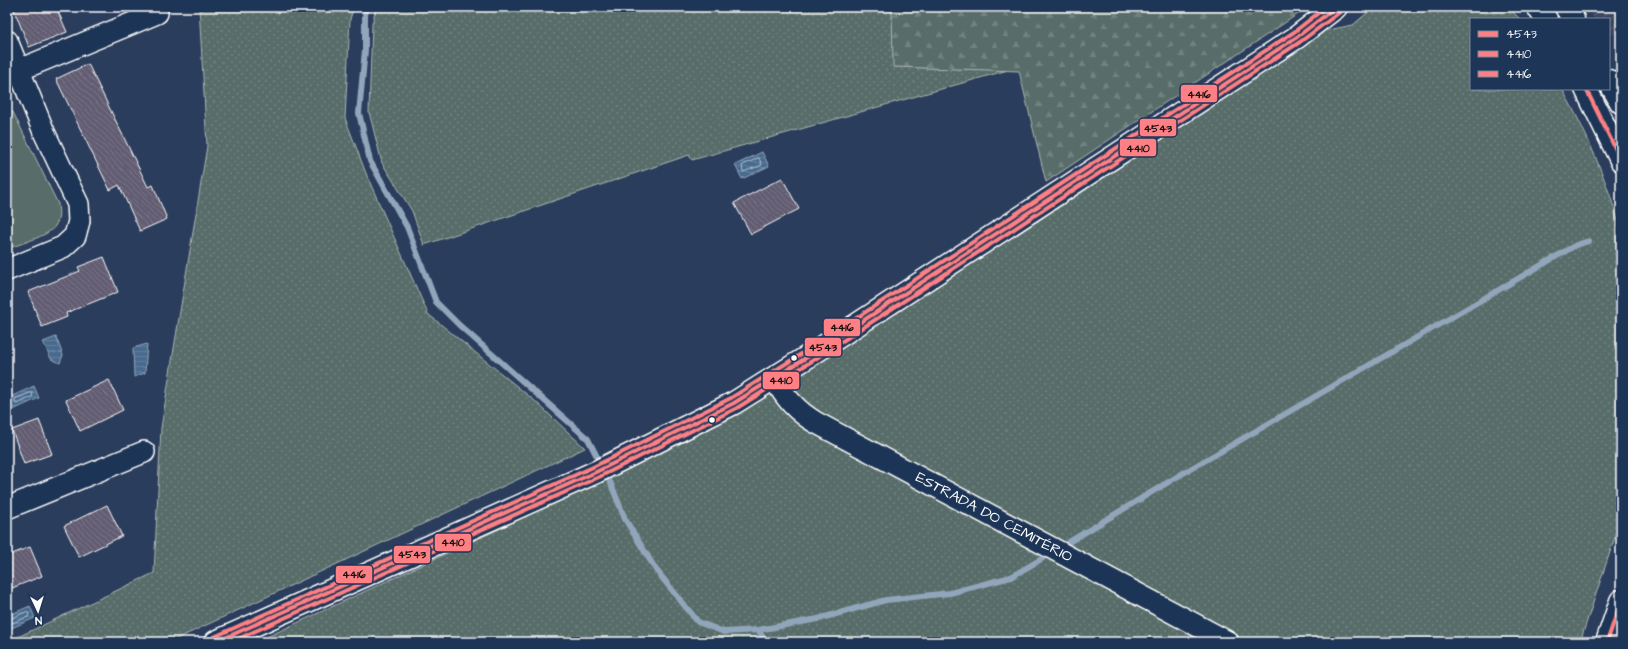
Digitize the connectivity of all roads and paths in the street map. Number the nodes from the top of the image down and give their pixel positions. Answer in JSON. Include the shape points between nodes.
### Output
{"nodes":[{"id":1,"x":1336,"y":7,"type":"edge"},
{"id":2,"x":1538,"y":7,"type":"edge"},
{"id":3,"x":1566,"y":7,"type":"edge"},
{"id":4,"x":156,"y":13,"type":"dead end"},
{"id":5,"x":1545,"y":18,"type":"edge"},
{"id":6,"x":1572,"y":18,"type":"edge"},
{"id":7,"x":7,"y":41,"type":"edge"},
{"id":8,"x":13,"y":72,"type":"edge"},
{"id":9,"x":1610,"y":83,"type":"edge"},
{"id":10,"x":1586,"y":90,"type":"edge"},
{"id":11,"x":1621,"y":102,"type":"edge"},
{"id":12,"x":1621,"y":160,"type":"edge"},
{"id":13,"x":7,"y":270,"type":"edge"},
{"id":14,"x":774,"y":378,"type":"junction"},
{"id":15,"x":144,"y":452,"type":"dead end"},
{"id":16,"x":7,"y":508,"type":"edge"},
{"id":17,"x":1621,"y":601,"type":"edge"},
{"id":18,"x":216,"y":642,"type":"edge"},
{"id":19,"x":1228,"y":642,"type":"edge"},
{"id":20,"x":1607,"y":642,"type":"edge"}],
"edges":[{"from":1,"to":14,"type":"main road","via":[[1297,37]]},
{"from":2,"to":5,"type":"main road"},
{"from":3,"to":6,"type":"main road"},
{"from":4,"to":8,"type":"street"},
{"from":7,"to":8,"type":"street"},
{"from":8,"to":13,"type":"street","via":[[78,204],[79,221],[75,236],[63,247]]},
{"from":9,"to":11,"type":"main road"},
{"from":10,"to":12,"type":"main road"},
{"from":14,"to":18,"type":"main road","via":[[734,403],[603,468]]},
{"from":14,"to":19,"type":"street","name":"ESTRADA DO CEMITÉRIO","via":[[788,401],[814,422]]},
{"from":15,"to":16,"type":"street"},
{"from":17,"to":20,"type":"main road"}]}
